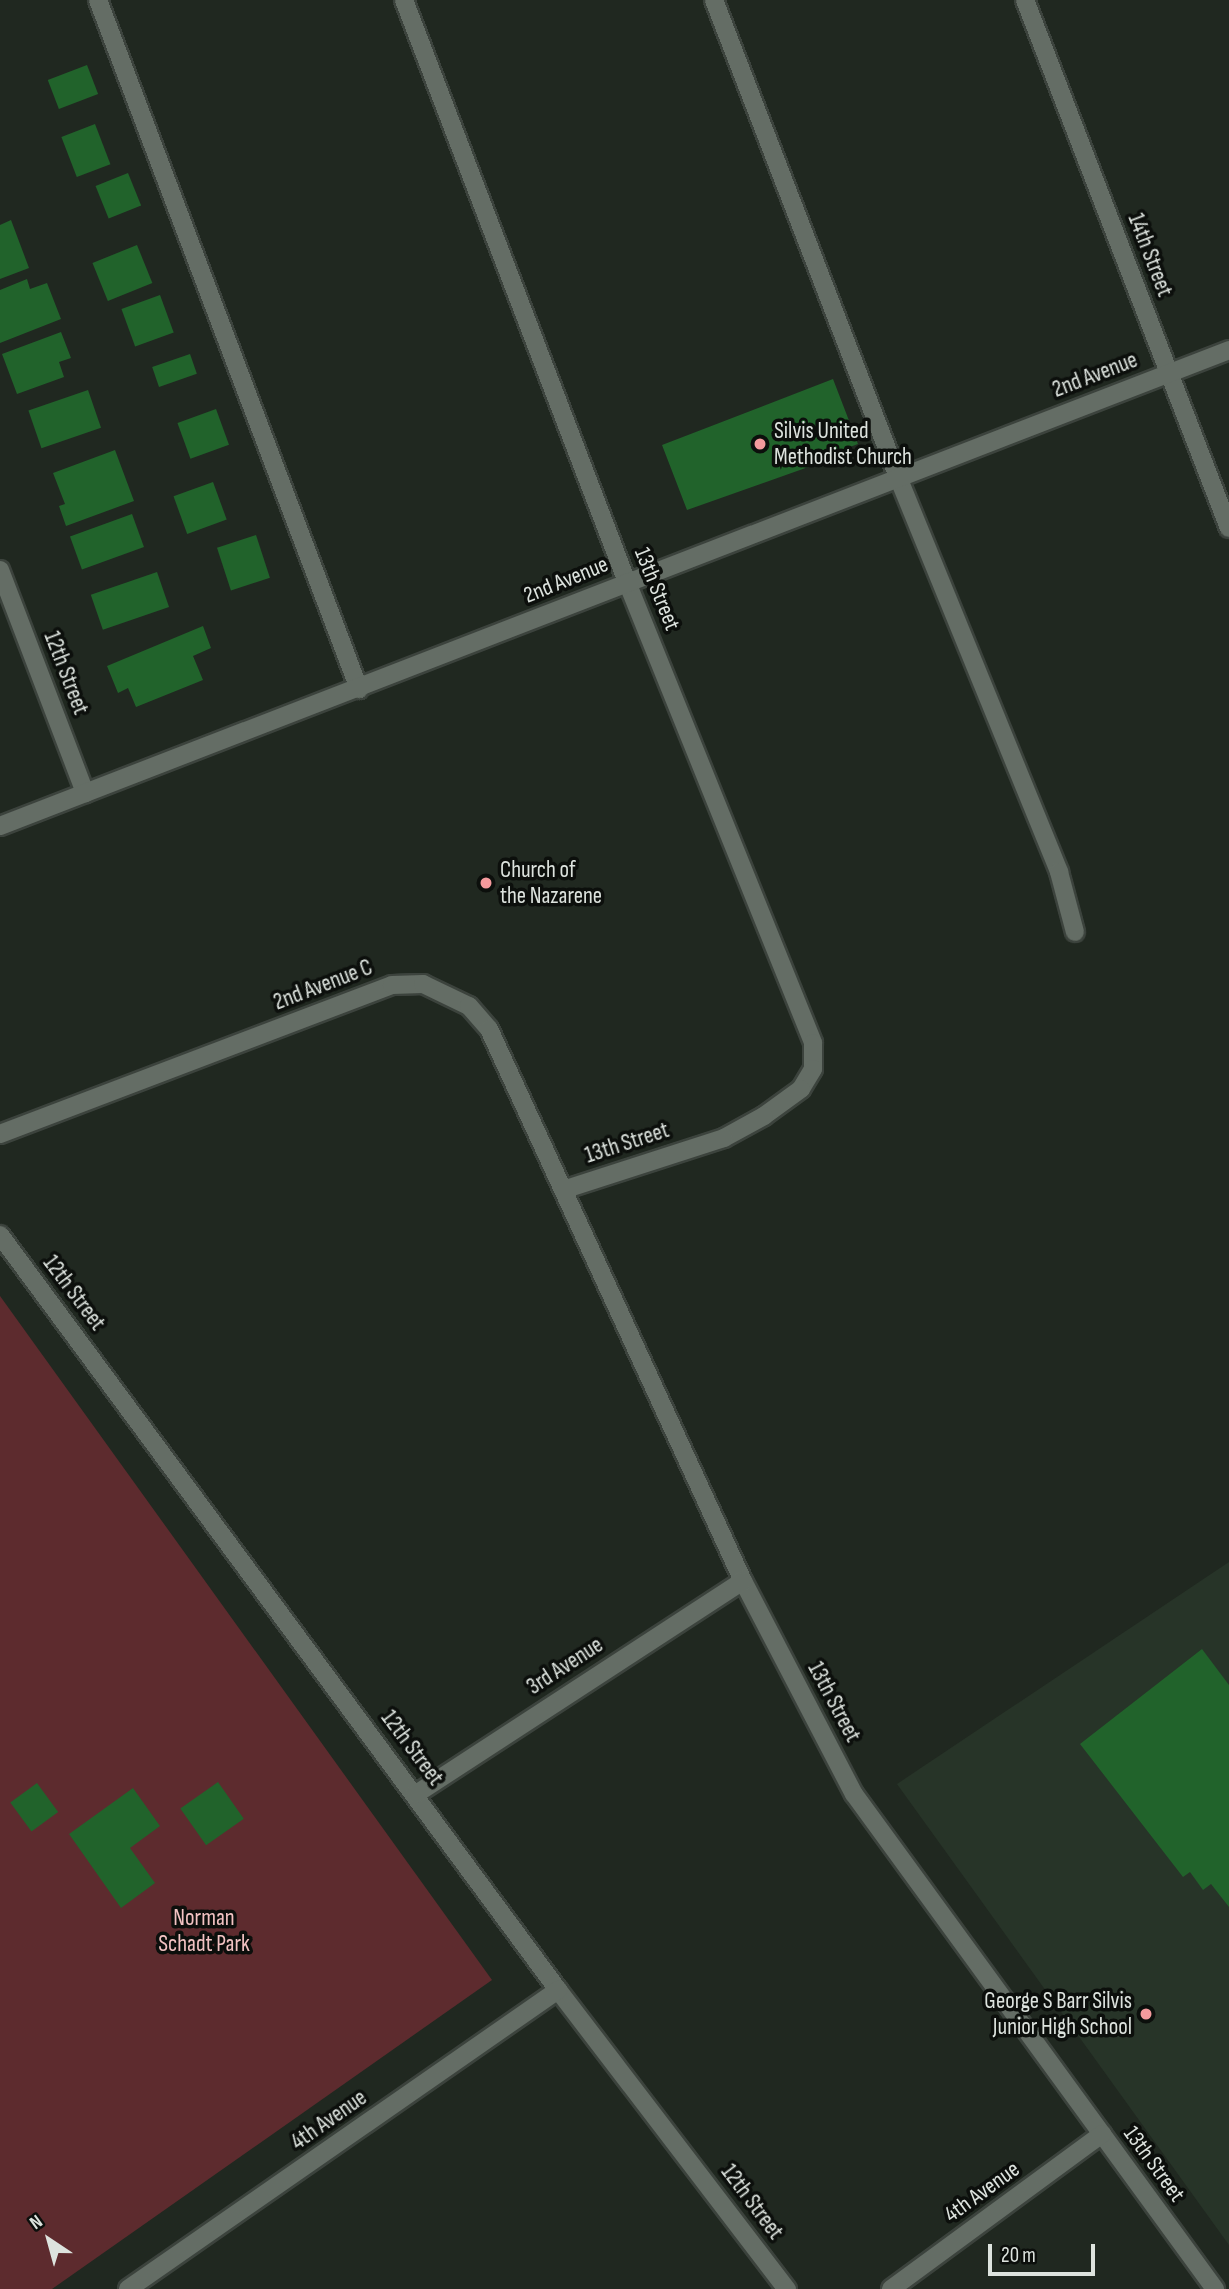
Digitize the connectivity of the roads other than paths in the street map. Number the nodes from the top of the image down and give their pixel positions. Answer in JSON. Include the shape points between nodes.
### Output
{"nodes":[{"id":1,"x":98,"y":0,"type":"edge"},
{"id":2,"x":404,"y":0,"type":"edge"},
{"id":3,"x":714,"y":0,"type":"edge"},
{"id":4,"x":1026,"y":0,"type":"edge"},
{"id":5,"x":1229,"y":350,"type":"edge"},
{"id":6,"x":1169,"y":373,"type":"junction"},
{"id":7,"x":898,"y":477,"type":"junction"},
{"id":8,"x":1229,"y":528,"type":"edge"},
{"id":9,"x":0,"y":570,"type":"edge"},
{"id":10,"x":627,"y":582,"type":"junction"},
{"id":11,"x":359,"y":689,"type":"junction"},
{"id":12,"x":85,"y":793,"type":"junction"},
{"id":13,"x":0,"y":826,"type":"edge"},
{"id":14,"x":1075,"y":932,"type":"dead end"},
{"id":15,"x":0,"y":1134,"type":"edge"},
{"id":16,"x":566,"y":1189,"type":"junction"},
{"id":17,"x":0,"y":1235,"type":"edge"},
{"id":18,"x":743,"y":1581,"type":"junction"},
{"id":19,"x":416,"y":1794,"type":"junction"},
{"id":20,"x":558,"y":1990,"type":"junction"},
{"id":21,"x":1102,"y":2134,"type":"junction"},
{"id":22,"x":128,"y":2289,"type":"edge"},
{"id":23,"x":787,"y":2289,"type":"edge"},
{"id":24,"x":891,"y":2289,"type":"edge"},
{"id":25,"x":1215,"y":2289,"type":"edge"}],
"edges":[{"from":1,"to":11,"type":"street"},
{"from":2,"to":10,"type":"street","name":"13th Street"},
{"from":3,"to":7,"type":"street"},
{"from":4,"to":6,"type":"street","name":"14th Street"},
{"from":5,"to":6,"type":"street","name":"2nd Avenue"},
{"from":6,"to":7,"type":"street","name":"2nd Avenue"},
{"from":6,"to":8,"type":"street","name":"14th Street"},
{"from":7,"to":10,"type":"street","name":"2nd Avenue"},
{"from":7,"to":14,"type":"street","via":[[1059,872]]},
{"from":9,"to":12,"type":"street","name":"12th Street"},
{"from":10,"to":11,"type":"street","name":"2nd Avenue"},
{"from":10,"to":16,"type":"street","name":"13th Street","via":[[808,1031],[813,1069],[785,1103],[724,1138]]},
{"from":11,"to":12,"type":"street","name":"2nd Avenue"},
{"from":12,"to":13,"type":"street","name":"2nd Avenue"},
{"from":15,"to":16,"type":"street","name":"2nd Avenue C","via":[[392,985],[423,984],[469,1006],[489,1029],[539,1142]]},
{"from":16,"to":18,"type":"street","name":"13th Street"},
{"from":17,"to":19,"type":"street","name":"12th Street"},
{"from":18,"to":19,"type":"street","name":"3rd Avenue"},
{"from":18,"to":21,"type":"street","name":"13th Street","via":[[854,1794]]},
{"from":19,"to":20,"type":"street","name":"12th Street"},
{"from":20,"to":22,"type":"street","name":"4th Avenue"},
{"from":20,"to":23,"type":"street","name":"12th Street"},
{"from":21,"to":24,"type":"street","name":"4th Avenue"},
{"from":21,"to":25,"type":"street","name":"13th Street"}]}
